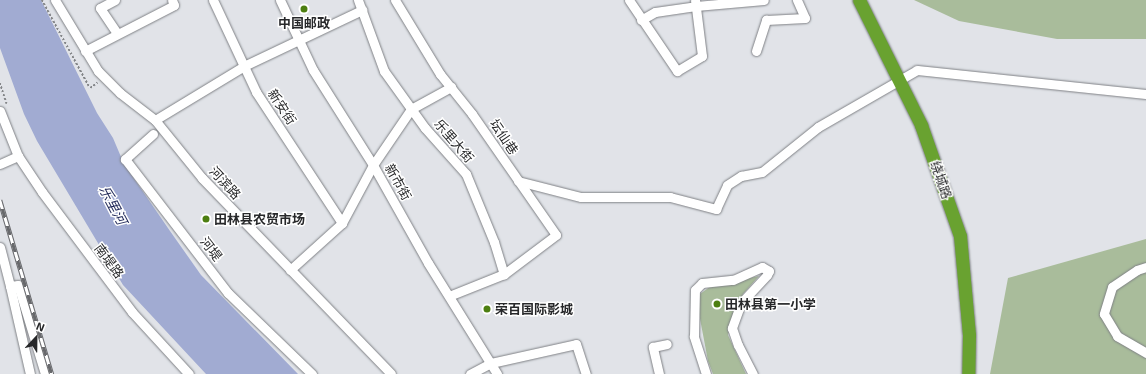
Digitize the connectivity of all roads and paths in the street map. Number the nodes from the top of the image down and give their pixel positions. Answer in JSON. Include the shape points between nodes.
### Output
{"nodes":[{"id":1,"x":42,"y":0,"type":"edge"},
{"id":2,"x":55,"y":0,"type":"edge"},
{"id":3,"x":115,"y":0,"type":"edge"},
{"id":4,"x":172,"y":0,"type":"edge"},
{"id":5,"x":212,"y":0,"type":"edge"},
{"id":6,"x":280,"y":0,"type":"edge"},
{"id":7,"x":358,"y":0,"type":"edge"},
{"id":8,"x":395,"y":0,"type":"edge"},
{"id":9,"x":629,"y":0,"type":"edge"},
{"id":10,"x":764,"y":0,"type":"edge"},
{"id":11,"x":797,"y":0,"type":"edge"},
{"id":12,"x":859,"y":0,"type":"edge"},
{"id":13,"x":695,"y":3,"type":"edge"},
{"id":14,"x":362,"y":10,"type":"junction"},
{"id":15,"x":640,"y":20,"type":"junction"},
{"id":16,"x":117,"y":34,"type":"junction"},
{"id":17,"x":298,"y":38,"type":"junction"},
{"id":18,"x":84,"y":51,"type":"junction"},
{"id":19,"x":756,"y":51,"type":"dead end"},
{"id":20,"x":244,"y":66,"type":"junction"},
{"id":21,"x":105,"y":78,"type":"junction"},
{"id":22,"x":900,"y":83,"type":"junction"},
{"id":23,"x":0,"y":84,"type":"edge"},
{"id":24,"x":450,"y":87,"type":"junction"},
{"id":25,"x":1146,"y":94,"type":"edge"},
{"id":26,"x":411,"y":109,"type":"junction"},
{"id":27,"x":4,"y":110,"type":"edge"},
{"id":28,"x":155,"y":120,"type":"junction"},
{"id":29,"x":153,"y":134,"type":"dead end"},
{"id":30,"x":18,"y":156,"type":"junction"},
{"id":31,"x":0,"y":164,"type":"edge"},
{"id":32,"x":374,"y":165,"type":"junction"},
{"id":33,"x":518,"y":181,"type":"junction"},
{"id":34,"x":342,"y":223,"type":"junction"},
{"id":35,"x":0,"y":247,"type":"edge"},
{"id":36,"x":1146,"y":268,"type":"edge"},
{"id":37,"x":290,"y":270,"type":"junction"},
{"id":38,"x":504,"y":274,"type":"junction"},
{"id":39,"x":10,"y":286,"type":"junction"},
{"id":40,"x":450,"y":296,"type":"junction"},
{"id":41,"x":667,"y":344,"type":"dead end"},
{"id":42,"x":1146,"y":353,"type":"edge"},
{"id":43,"x":491,"y":363,"type":"junction"},
{"id":44,"x":30,"y":374,"type":"edge"},
{"id":45,"x":44,"y":374,"type":"edge"},
{"id":46,"x":189,"y":374,"type":"edge"},
{"id":47,"x":312,"y":374,"type":"edge"},
{"id":48,"x":390,"y":374,"type":"edge"},
{"id":49,"x":470,"y":374,"type":"edge"},
{"id":50,"x":497,"y":374,"type":"edge"},
{"id":51,"x":586,"y":374,"type":"edge"},
{"id":52,"x":659,"y":374,"type":"edge"},
{"id":53,"x":706,"y":374,"type":"edge"},
{"id":54,"x":753,"y":374,"type":"edge"},
{"id":55,"x":968,"y":374,"type":"edge"}],
"edges":[{"from":1,"to":21,"type":"path","via":[[90,88]]},
{"from":2,"to":18,"type":"street","name":"河滨路"},
{"from":3,"to":16,"type":"street","via":[[100,8]]},
{"from":4,"to":16,"type":"street","via":[[174,4]]},
{"from":5,"to":20,"type":"street","name":"新安街"},
{"from":6,"to":17,"type":"street","name":"新市街"},
{"from":7,"to":14,"type":"street","name":"乐里大街"},
{"from":8,"to":24,"type":"street","name":"坛仙巷"},
{"from":9,"to":15,"type":"street"},
{"from":10,"to":13,"type":"street"},
{"from":11,"to":19,"type":"street","via":[[806,18],[766,20]]},
{"from":12,"to":22,"type":"highway","name":"绕城路"},
{"from":13,"to":15,"type":"street","via":[[656,12]]},
{"from":13,"to":15,"type":"street","via":[[702,56],[677,71]]},
{"from":14,"to":17,"type":"street"},
{"from":14,"to":26,"type":"street","name":"乐里大街","via":[[384,71]]},
{"from":16,"to":18,"type":"street"},
{"from":17,"to":20,"type":"street"},
{"from":17,"to":32,"type":"street","name":"新市街","via":[[313,70]]},
{"from":18,"to":21,"type":"street","name":"河滨路"},
{"from":20,"to":28,"type":"street"},
{"from":20,"to":34,"type":"street","name":"新安街","via":[[256,92]]},
{"from":21,"to":28,"type":"street","name":"河滨路"},
{"from":22,"to":25,"type":"street","via":[[917,70]]},
{"from":22,"to":33,"type":"street","via":[[818,127],[762,172],[741,176],[727,185],[716,209],[670,197],[581,197]]},
{"from":22,"to":55,"type":"highway","name":"绕城路","via":[[921,125],[960,236],[969,335]]},
{"from":23,"to":27,"type":"path"},
{"from":24,"to":26,"type":"street"},
{"from":24,"to":33,"type":"street","name":"坛仙巷"},
{"from":26,"to":32,"type":"street"},
{"from":26,"to":38,"type":"street","name":"乐里大街","via":[[466,174],[494,242]]},
{"from":27,"to":30,"type":"street","name":"南堤路"},
{"from":28,"to":37,"type":"street","name":"河滨路","via":[[202,178]]},
{"from":29,"to":47,"type":"street","name":"河堤","via":[[125,159],[228,293]]},
{"from":30,"to":31,"type":"street"},
{"from":30,"to":46,"type":"street","name":"南堤路","via":[[97,268],[132,312]]},
{"from":32,"to":34,"type":"street"},
{"from":32,"to":40,"type":"street","name":"新市街"},
{"from":33,"to":38,"type":"street","name":"坛仙巷","via":[[556,235]]},
{"from":34,"to":37,"type":"street"},
{"from":35,"to":39,"type":"street"},
{"from":36,"to":42,"type":"street","via":[[1137,270],[1112,287],[1104,314],[1117,336]]},
{"from":37,"to":48,"type":"street","name":"河滨路"},
{"from":38,"to":40,"type":"street"},
{"from":39,"to":44,"type":"street"},
{"from":39,"to":45,"type":"street","via":[[18,285]]},
{"from":40,"to":43,"type":"street","name":"新市街"},
{"from":41,"to":52,"type":"street","via":[[653,347]]},
{"from":43,"to":49,"type":"street"},
{"from":43,"to":50,"type":"street","name":"新市街"},
{"from":43,"to":51,"type":"street","via":[[576,344]]},
{"from":53,"to":54,"type":"street","via":[[694,336],[695,290],[702,283],[733,280],[762,267],[769,271],[768,275],[741,303],[732,328]]}]}
